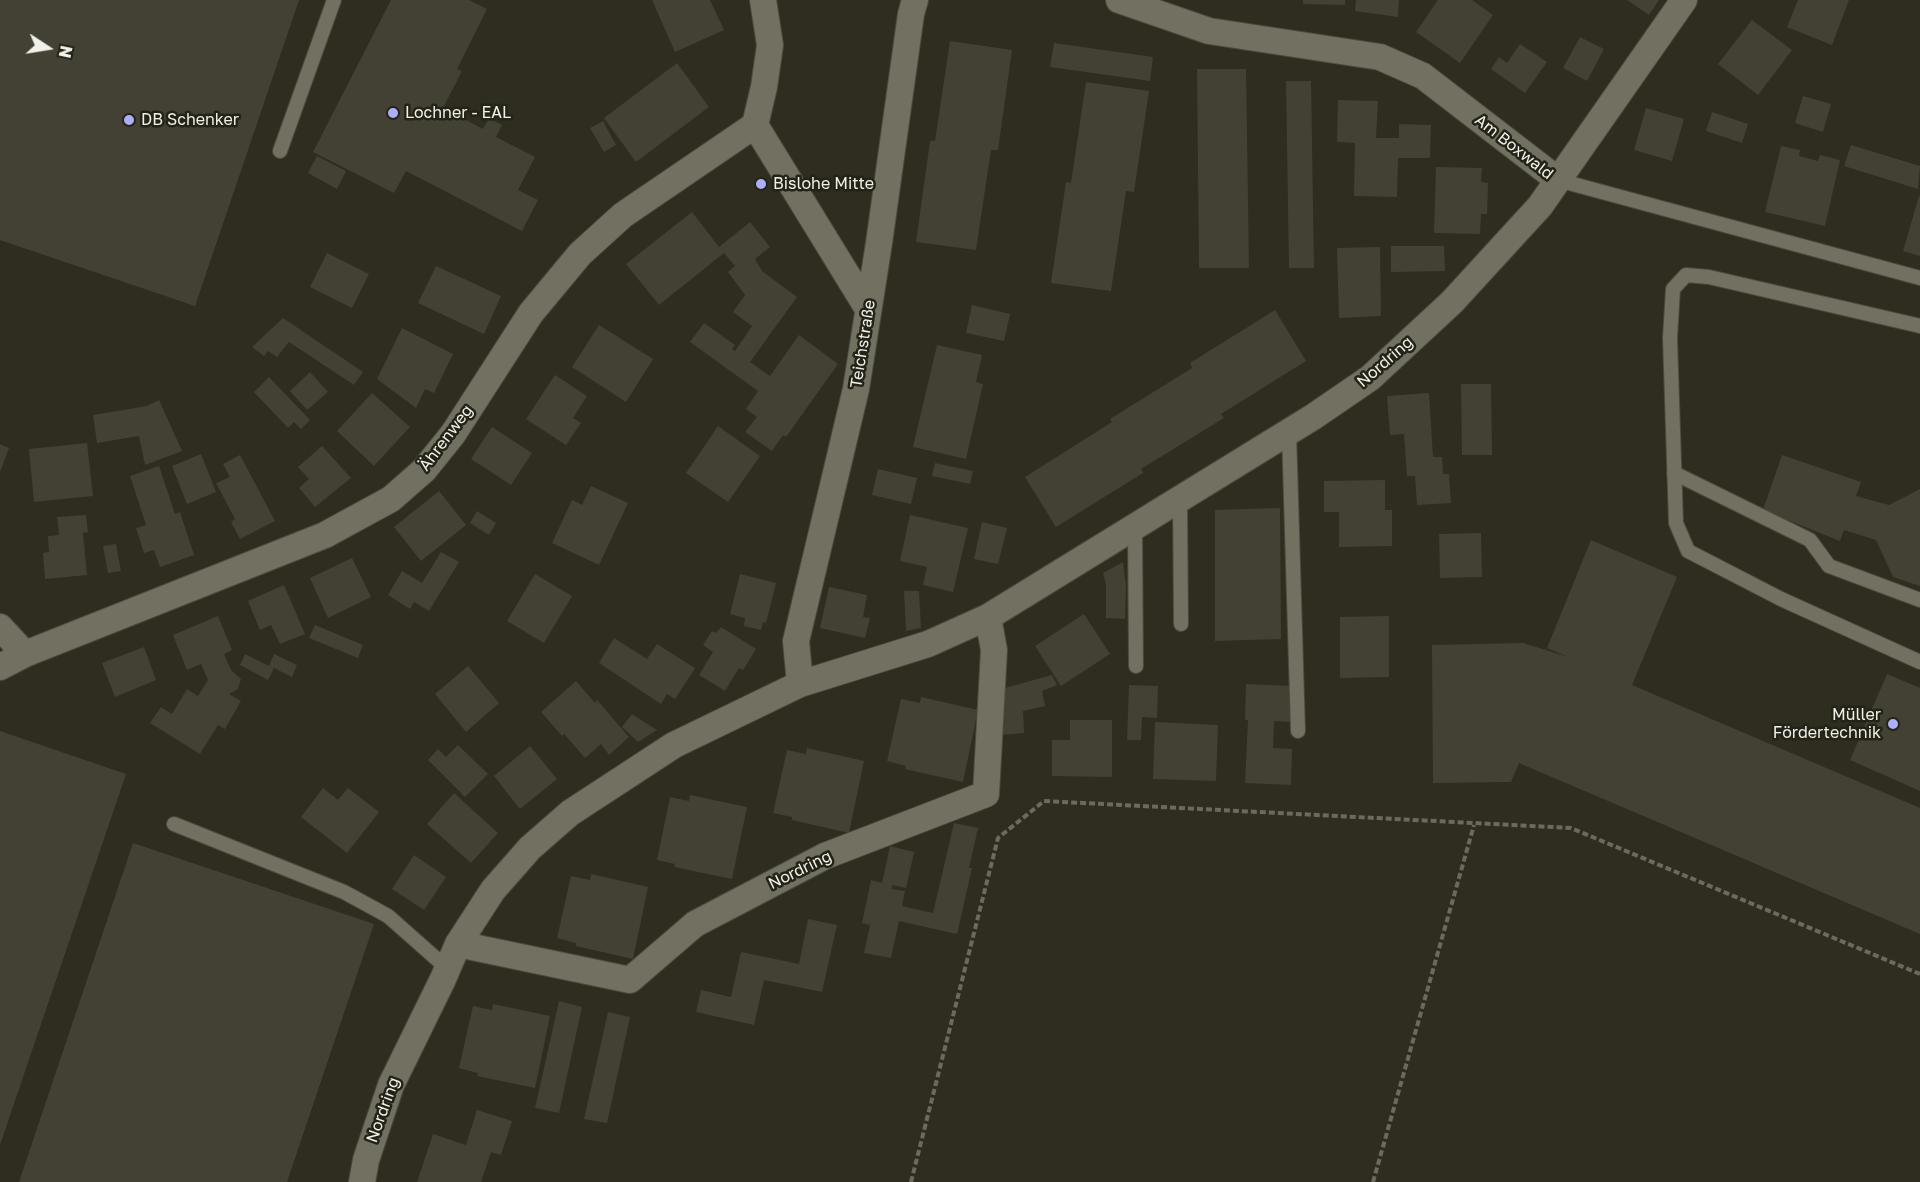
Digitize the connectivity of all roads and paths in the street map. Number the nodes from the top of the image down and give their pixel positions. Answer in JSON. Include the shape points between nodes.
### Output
{"nodes":[{"id":1,"x":334,"y":0,"type":"edge"},
{"id":2,"x":763,"y":0,"type":"edge"},
{"id":3,"x":915,"y":0,"type":"edge"},
{"id":4,"x":1119,"y":0,"type":"edge"},
{"id":5,"x":1684,"y":0,"type":"edge"},
{"id":6,"x":755,"y":125,"type":"junction"},
{"id":7,"x":280,"y":151,"type":"dead end"},
{"id":8,"x":1558,"y":180,"type":"junction"},
{"id":9,"x":1920,"y":278,"type":"edge"},
{"id":10,"x":868,"y":309,"type":"junction"},
{"id":11,"x":1920,"y":326,"type":"edge"},
{"id":12,"x":1289,"y":432,"type":"junction"},
{"id":13,"x":1674,"y":473,"type":"junction"},
{"id":14,"x":1180,"y":500,"type":"junction"},
{"id":15,"x":1135,"y":527,"type":"junction"},
{"id":16,"x":1920,"y":600,"type":"edge"},
{"id":17,"x":988,"y":617,"type":"junction"},
{"id":18,"x":1181,"y":624,"type":"dead end"},
{"id":19,"x":0,"y":627,"type":"edge"},
{"id":20,"x":25,"y":654,"type":"junction"},
{"id":21,"x":1920,"y":662,"type":"edge"},
{"id":22,"x":1136,"y":666,"type":"dead end"},
{"id":23,"x":0,"y":667,"type":"edge"},
{"id":24,"x":800,"y":684,"type":"junction"},
{"id":25,"x":1298,"y":731,"type":"dead end"},
{"id":26,"x":174,"y":824,"type":"dead end"},
{"id":27,"x":1474,"y":825,"type":"junction"},
{"id":28,"x":458,"y":944,"type":"junction"},
{"id":29,"x":448,"y":969,"type":"junction"},
{"id":30,"x":1920,"y":974,"type":"edge"},
{"id":31,"x":362,"y":1182,"type":"edge"},
{"id":32,"x":911,"y":1182,"type":"edge"},
{"id":33,"x":1373,"y":1182,"type":"edge"}],
"edges":[{"from":1,"to":7,"type":"lane"},
{"from":2,"to":6,"type":"street","via":[[770,45]]},
{"from":3,"to":10,"type":"street","name":"Teichstraße"},
{"from":4,"to":8,"type":"street","name":"Am Boxwald","via":[[1209,31],[1380,57],[1423,76]]},
{"from":5,"to":8,"type":"street","name":"Nordring"},
{"from":6,"to":10,"type":"street"},
{"from":6,"to":20,"type":"street","name":"Ährenweg","via":[[622,215],[580,254],[531,313],[453,434],[424,470],[391,499],[325,536]]},
{"from":8,"to":9,"type":"lane","name":"Am Boxwald"},
{"from":8,"to":12,"type":"street","name":"Nordring","via":[[1540,206],[1452,302],[1370,378]]},
{"from":10,"to":24,"type":"street","name":"Teichstraße","via":[[856,389],[796,641]]},
{"from":11,"to":13,"type":"lane","via":[[1686,274],[1672,289]]},
{"from":12,"to":14,"type":"street","name":"Nordring"},
{"from":12,"to":25,"type":"lane"},
{"from":13,"to":16,"type":"lane","via":[[1810,540],[1829,566]]},
{"from":13,"to":21,"type":"lane","via":[[1676,523],[1688,550],[1781,599]]},
{"from":14,"to":15,"type":"street","name":"Nordring"},
{"from":14,"to":18,"type":"lane"},
{"from":15,"to":17,"type":"street","name":"Nordring"},
{"from":15,"to":22,"type":"lane"},
{"from":17,"to":24,"type":"street","name":"Nordring","via":[[928,644]]},
{"from":17,"to":28,"type":"street","name":"Nordring","via":[[994,650],[986,795],[825,856],[695,924],[630,980]]},
{"from":19,"to":20,"type":"street"},
{"from":20,"to":23,"type":"street","name":"Ährenweg"},
{"from":24,"to":28,"type":"street","name":"Nordring","via":[[674,746],[570,813],[530,848],[493,890]]},
{"from":26,"to":29,"type":"lane","via":[[344,892],[388,916]]},
{"from":27,"to":30,"type":"path","via":[[1570,828]]},
{"from":27,"to":32,"type":"path","via":[[1044,801],[998,838]]},
{"from":27,"to":33,"type":"path"},
{"from":28,"to":29,"type":"street","name":"Nordring"},
{"from":29,"to":31,"type":"street","name":"Nordring","via":[[391,1085]]}]}
